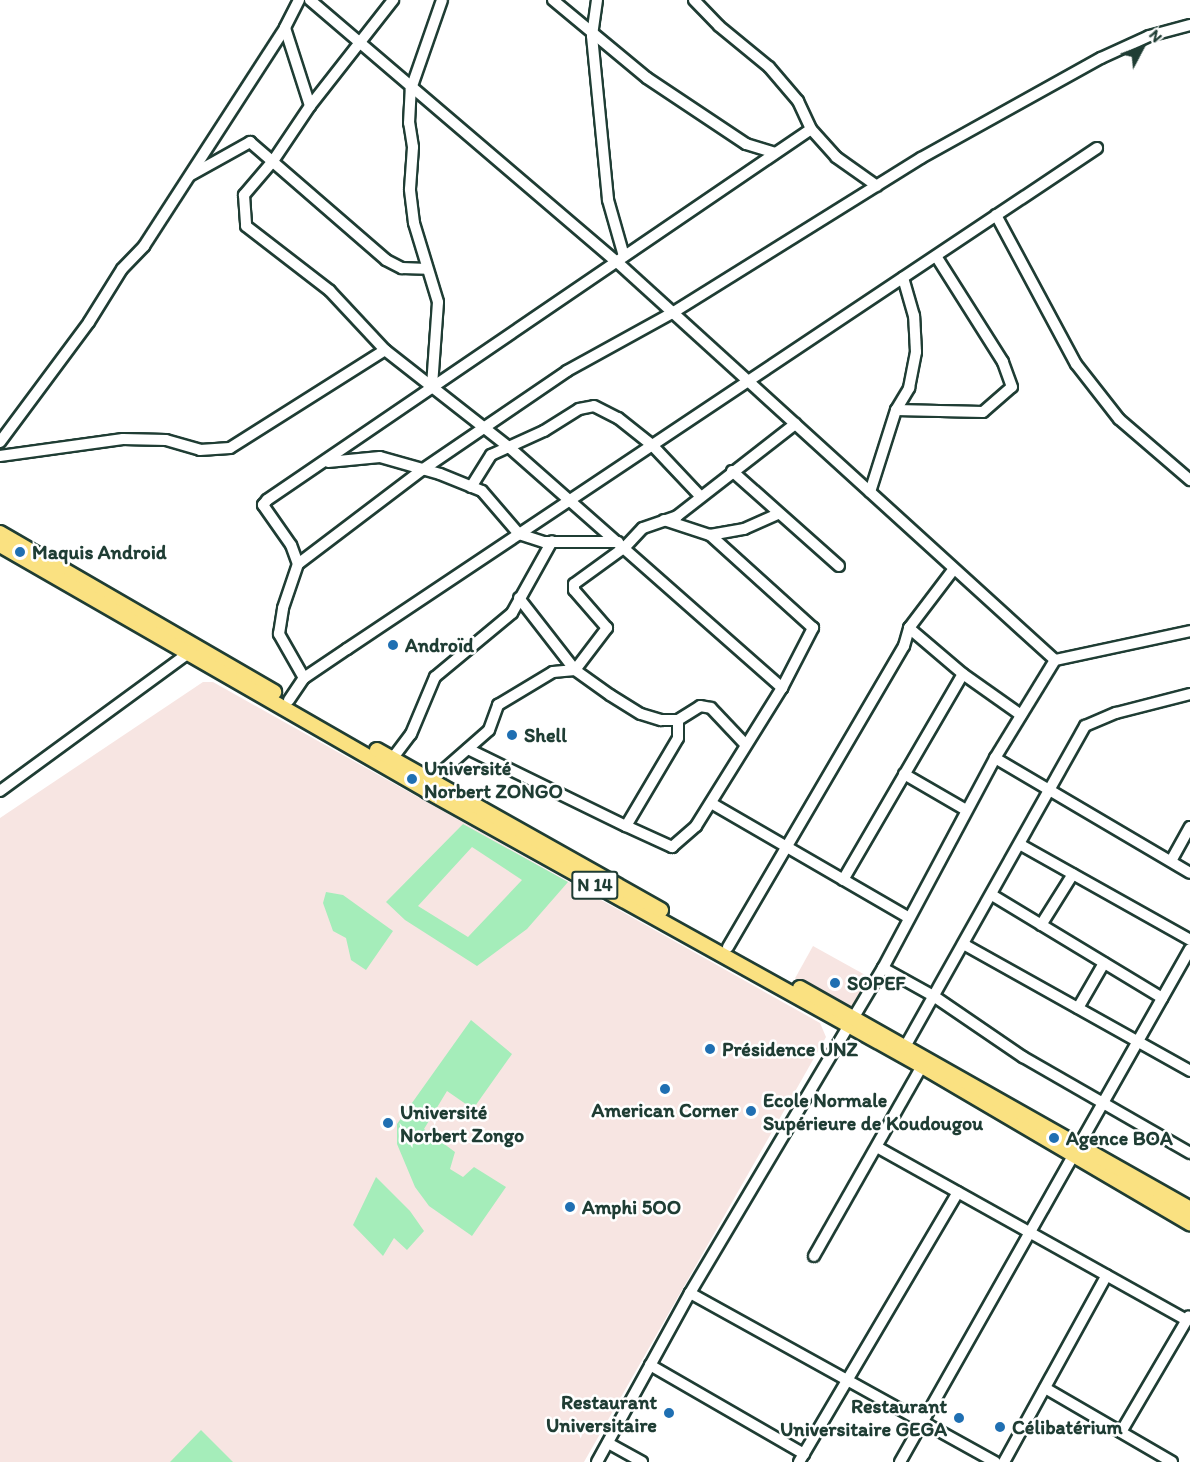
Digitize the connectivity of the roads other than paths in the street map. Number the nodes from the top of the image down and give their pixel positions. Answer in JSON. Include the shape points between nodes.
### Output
{"nodes":[{"id":1,"x":299,"y":0,"type":"edge"},
{"id":2,"x":310,"y":0,"type":"edge"},
{"id":3,"x":393,"y":0,"type":"edge"},
{"id":4,"x":442,"y":0,"type":"edge"},
{"id":5,"x":553,"y":0,"type":"edge"},
{"id":6,"x":597,"y":0,"type":"edge"},
{"id":7,"x":694,"y":0,"type":"edge"},
{"id":8,"x":1190,"y":26,"type":"edge"},
{"id":9,"x":285,"y":28,"type":"junction"},
{"id":10,"x":592,"y":36,"type":"junction"},
{"id":11,"x":357,"y":43,"type":"junction"},
{"id":12,"x":411,"y":88,"type":"junction"},
{"id":13,"x":310,"y":106,"type":"junction"},
{"id":14,"x":811,"y":129,"type":"junction"},
{"id":15,"x":1097,"y":148,"type":"dead end"},
{"id":16,"x":775,"y":153,"type":"junction"},
{"id":17,"x":273,"y":161,"type":"junction"},
{"id":18,"x":190,"y":175,"type":"junction"},
{"id":19,"x":877,"y":186,"type":"junction"},
{"id":20,"x":996,"y":215,"type":"junction"},
{"id":21,"x":936,"y":256,"type":"junction"},
{"id":22,"x":620,"y":259,"type":"junction"},
{"id":23,"x":428,"y":269,"type":"junction"},
{"id":24,"x":903,"y":278,"type":"junction"},
{"id":25,"x":672,"y":313,"type":"junction"},
{"id":26,"x":385,"y":350,"type":"junction"},
{"id":27,"x":746,"y":380,"type":"junction"},
{"id":28,"x":432,"y":386,"type":"junction"},
{"id":29,"x":896,"y":410,"type":"junction"},
{"id":30,"x":795,"y":424,"type":"junction"},
{"id":31,"x":483,"y":429,"type":"junction"},
{"id":32,"x":0,"y":442,"type":"edge"},
{"id":33,"x":652,"y":445,"type":"junction"},
{"id":34,"x":510,"y":448,"type":"junction"},
{"id":35,"x":0,"y":456,"type":"edge"},
{"id":36,"x":325,"y":462,"type":"junction"},
{"id":37,"x":422,"y":470,"type":"junction"},
{"id":38,"x":732,"y":471,"type":"junction"},
{"id":39,"x":1190,"y":480,"type":"edge"},
{"id":40,"x":471,"y":487,"type":"junction"},
{"id":41,"x":870,"y":492,"type":"junction"},
{"id":42,"x":701,"y":497,"type":"junction"},
{"id":43,"x":569,"y":501,"type":"junction"},
{"id":44,"x":778,"y":514,"type":"junction"},
{"id":45,"x":660,"y":519,"type":"junction"},
{"id":46,"x":0,"y":533,"type":"edge"},
{"id":47,"x":519,"y":534,"type":"junction"},
{"id":48,"x":710,"y":535,"type":"junction"},
{"id":49,"x":552,"y":541,"type":"junction"},
{"id":50,"x":622,"y":544,"type":"junction"},
{"id":51,"x":0,"y":545,"type":"edge"},
{"id":52,"x":298,"y":564,"type":"junction"},
{"id":53,"x":839,"y":566,"type":"dead end"},
{"id":54,"x":953,"y":570,"type":"junction"},
{"id":55,"x":519,"y":598,"type":"junction"},
{"id":56,"x":909,"y":628,"type":"junction"},
{"id":57,"x":1190,"y":631,"type":"edge"},
{"id":58,"x":192,"y":651,"type":"junction"},
{"id":59,"x":1055,"y":660,"type":"junction"},
{"id":60,"x":575,"y":670,"type":"junction"},
{"id":61,"x":963,"y":674,"type":"junction"},
{"id":62,"x":304,"y":678,"type":"junction"},
{"id":63,"x":782,"y":688,"type":"junction"},
{"id":64,"x":1190,"y":694,"type":"edge"},
{"id":65,"x":289,"y":700,"type":"junction"},
{"id":66,"x":1021,"y":715,"type":"junction"},
{"id":67,"x":678,"y":720,"type":"junction"},
{"id":68,"x":745,"y":744,"type":"junction"},
{"id":69,"x":468,"y":749,"type":"junction"},
{"id":70,"x":995,"y":758,"type":"junction"},
{"id":71,"x":392,"y":759,"type":"junction"},
{"id":72,"x":904,"y":774,"type":"junction"},
{"id":73,"x":431,"y":782,"type":"junction"},
{"id":74,"x":0,"y":790,"type":"edge"},
{"id":75,"x":1052,"y":790,"type":"junction"},
{"id":76,"x":711,"y":803,"type":"junction"},
{"id":77,"x":966,"y":810,"type":"junction"},
{"id":78,"x":626,"y":826,"type":"junction"},
{"id":79,"x":1190,"y":827,"type":"edge"},
{"id":80,"x":1021,"y":845,"type":"junction"},
{"id":81,"x":787,"y":848,"type":"junction"},
{"id":82,"x":1171,"y":861,"type":"junction"},
{"id":83,"x":1190,"y":873,"type":"edge"},
{"id":84,"x":1073,"y":874,"type":"junction"},
{"id":85,"x":843,"y":880,"type":"junction"},
{"id":86,"x":992,"y":895,"type":"junction"},
{"id":87,"x":908,"y":917,"type":"junction"},
{"id":88,"x":1041,"y":925,"type":"junction"},
{"id":89,"x":1190,"y":940,"type":"edge"},
{"id":90,"x":965,"y":945,"type":"junction"},
{"id":91,"x":728,"y":947,"type":"junction"},
{"id":92,"x":1190,"y":949,"type":"edge"},
{"id":93,"x":1104,"y":963,"type":"junction"},
{"id":94,"x":883,"y":969,"type":"junction"},
{"id":95,"x":935,"y":997,"type":"junction"},
{"id":96,"x":1162,"y":998,"type":"junction"},
{"id":97,"x":1078,"y":1008,"type":"junction"},
{"id":98,"x":851,"y":1021,"type":"junction"},
{"id":99,"x":1137,"y":1042,"type":"junction"},
{"id":100,"x":906,"y":1045,"type":"junction"},
{"id":101,"x":925,"y":1062,"type":"junction"},
{"id":102,"x":1190,"y":1071,"type":"edge"},
{"id":103,"x":1103,"y":1103,"type":"junction"},
{"id":104,"x":878,"y":1146,"type":"junction"},
{"id":105,"x":1076,"y":1150,"type":"junction"},
{"id":106,"x":1190,"y":1153,"type":"edge"},
{"id":107,"x":958,"y":1192,"type":"junction"},
{"id":108,"x":1190,"y":1209,"type":"edge"},
{"id":109,"x":1190,"y":1223,"type":"edge"},
{"id":110,"x":1030,"y":1232,"type":"junction"},
{"id":111,"x":814,"y":1256,"type":"dead end"},
{"id":112,"x":1107,"y":1275,"type":"junction"},
{"id":113,"x":690,"y":1293,"type":"junction"},
{"id":114,"x":1189,"y":1318,"type":"edge"},
{"id":115,"x":650,"y":1365,"type":"junction"},
{"id":116,"x":847,"y":1380,"type":"junction"},
{"id":117,"x":1045,"y":1388,"type":"junction"},
{"id":118,"x":922,"y":1421,"type":"junction"},
{"id":119,"x":1121,"y":1432,"type":"junction"},
{"id":120,"x":608,"y":1443,"type":"junction"},
{"id":121,"x":802,"y":1458,"type":"edge"},
{"id":122,"x":597,"y":1462,"type":"edge"},
{"id":123,"x":642,"y":1462,"type":"edge"},
{"id":124,"x":900,"y":1462,"type":"edge"},
{"id":125,"x":995,"y":1462,"type":"edge"},
{"id":126,"x":1004,"y":1462,"type":"edge"},
{"id":127,"x":1172,"y":1462,"type":"edge"}],
"edges":[{"from":1,"to":9,"type":"street"},
{"from":2,"to":11,"type":"street"},
{"from":3,"to":11,"type":"street"},
{"from":4,"to":12,"type":"street"},
{"from":5,"to":10,"type":"street"},
{"from":6,"to":10,"type":"street"},
{"from":7,"to":14,"type":"street","via":[[769,67],[798,101]]},
{"from":8,"to":19,"type":"street","via":[[1149,36],[1101,58]]},
{"from":9,"to":13,"type":"street"},
{"from":9,"to":18,"type":"street"},
{"from":10,"to":16,"type":"street","via":[[746,144]]},
{"from":10,"to":22,"type":"street","via":[[608,200]]},
{"from":11,"to":12,"type":"street"},
{"from":11,"to":13,"type":"street"},
{"from":12,"to":22,"type":"street"},
{"from":12,"to":23,"type":"street","via":[[410,189],[414,223]]},
{"from":13,"to":17,"type":"street"},
{"from":14,"to":16,"type":"street"},
{"from":14,"to":19,"type":"street","via":[[836,157]]},
{"from":15,"to":20,"type":"street"},
{"from":16,"to":22,"type":"street"},
{"from":17,"to":18,"type":"street","via":[[250,142]]},
{"from":17,"to":23,"type":"street","via":[[386,260],[402,268]]},
{"from":17,"to":26,"type":"street","via":[[244,195],[246,226],[330,291]]},
{"from":18,"to":32,"type":"street","via":[[144,246],[122,269],[89,322]]},
{"from":19,"to":25,"type":"street"},
{"from":20,"to":21,"type":"street"},
{"from":20,"to":39,"type":"street","via":[[1076,364],[1119,419]]},
{"from":21,"to":24,"type":"street"},
{"from":21,"to":29,"type":"street","via":[[1003,362],[1012,387],[983,412]]},
{"from":22,"to":25,"type":"street"},
{"from":22,"to":28,"type":"street"},
{"from":23,"to":28,"type":"street","via":[[438,302]]},
{"from":24,"to":27,"type":"street"},
{"from":24,"to":29,"type":"street","via":[[914,316],[916,352],[909,388]]},
{"from":25,"to":27,"type":"street"},
{"from":25,"to":31,"type":"street","via":[[567,371]]},
{"from":26,"to":28,"type":"street"},
{"from":26,"to":35,"type":"street","via":[[230,448],[200,450],[166,440],[123,439]]},
{"from":27,"to":30,"type":"street"},
{"from":27,"to":33,"type":"street"},
{"from":28,"to":31,"type":"street"},
{"from":28,"to":36,"type":"street"},
{"from":29,"to":41,"type":"street"},
{"from":30,"to":38,"type":"street"},
{"from":30,"to":41,"type":"street"},
{"from":31,"to":34,"type":"street"},
{"from":31,"to":37,"type":"street"},
{"from":33,"to":34,"type":"street","via":[[618,417],[594,406],[579,409]]},
{"from":33,"to":42,"type":"street"},
{"from":33,"to":43,"type":"street"},
{"from":34,"to":40,"type":"street","via":[[491,455]]},
{"from":34,"to":43,"type":"street"},
{"from":36,"to":37,"type":"street","via":[[359,456]]},
{"from":36,"to":52,"type":"street","via":[[263,505],[291,545]]},
{"from":37,"to":40,"type":"street"},
{"from":37,"to":52,"type":"street"},
{"from":38,"to":42,"type":"street"},
{"from":38,"to":44,"type":"street"},
{"from":40,"to":47,"type":"street","via":[[482,491]]},
{"from":41,"to":54,"type":"street"},
{"from":42,"to":45,"type":"street","via":[[677,516]]},
{"from":43,"to":47,"type":"street"},
{"from":43,"to":50,"type":"street"},
{"from":44,"to":48,"type":"street","via":[[744,529]]},
{"from":44,"to":53,"type":"street"},
{"from":45,"to":48,"type":"street"},
{"from":45,"to":50,"type":"street"},
{"from":46,"to":58,"type":"main road","number":"N 14"},
{"from":47,"to":49,"type":"street"},
{"from":47,"to":62,"type":"street"},
{"from":48,"to":63,"type":"street","via":[[813,628]]},
{"from":49,"to":50,"type":"street"},
{"from":49,"to":55,"type":"street"},
{"from":50,"to":60,"type":"street","via":[[574,584],[574,590],[607,628]]},
{"from":50,"to":63,"type":"street"},
{"from":51,"to":58,"type":"main road","number":"N 14"},
{"from":52,"to":62,"type":"street","via":[[279,634]]},
{"from":54,"to":56,"type":"street"},
{"from":54,"to":59,"type":"street"},
{"from":55,"to":60,"type":"street"},
{"from":55,"to":71,"type":"street","via":[[512,613],[435,677],[411,734]]},
{"from":56,"to":61,"type":"street"},
{"from":56,"to":81,"type":"street","via":[[904,645]]},
{"from":57,"to":59,"type":"street"},
{"from":58,"to":65,"type":"main road","number":"N 14"},
{"from":58,"to":74,"type":"street"},
{"from":58,"to":98,"type":"main road","number":"N 14"},
{"from":59,"to":66,"type":"street"},
{"from":60,"to":67,"type":"street","via":[[641,714]]},
{"from":60,"to":69,"type":"street","via":[[553,672],[498,705],[489,730]]},
{"from":61,"to":66,"type":"street"},
{"from":61,"to":72,"type":"street"},
{"from":62,"to":65,"type":"street"},
{"from":63,"to":68,"type":"street"},
{"from":64,"to":75,"type":"street","via":[[1116,713],[1085,726]]},
{"from":65,"to":71,"type":"main road","number":"N 14"},
{"from":66,"to":70,"type":"street"},
{"from":67,"to":68,"type":"street","via":[[700,706],[711,708]]},
{"from":67,"to":78,"type":"street","via":[[678,738]]},
{"from":68,"to":76,"type":"street"},
{"from":69,"to":73,"type":"street"},
{"from":69,"to":78,"type":"street"},
{"from":70,"to":75,"type":"street"},
{"from":70,"to":77,"type":"street"},
{"from":71,"to":73,"type":"main road","number":"N 14"},
{"from":72,"to":77,"type":"street"},
{"from":72,"to":85,"type":"street"},
{"from":73,"to":91,"type":"main road","number":"N 14"},
{"from":75,"to":80,"type":"street"},
{"from":75,"to":82,"type":"street"},
{"from":76,"to":78,"type":"street","via":[[696,826],[672,847]]},
{"from":76,"to":81,"type":"street"},
{"from":77,"to":87,"type":"street"},
{"from":79,"to":82,"type":"street"},
{"from":80,"to":84,"type":"street"},
{"from":80,"to":86,"type":"street"},
{"from":81,"to":85,"type":"street"},
{"from":81,"to":91,"type":"street"},
{"from":82,"to":83,"type":"street"},
{"from":84,"to":88,"type":"street"},
{"from":84,"to":89,"type":"street"},
{"from":85,"to":87,"type":"street"},
{"from":86,"to":88,"type":"street"},
{"from":86,"to":90,"type":"street"},
{"from":87,"to":94,"type":"street"},
{"from":88,"to":93,"type":"street"},
{"from":90,"to":95,"type":"street"},
{"from":90,"to":97,"type":"street"},
{"from":91,"to":98,"type":"main road","number":"N 14"},
{"from":92,"to":96,"type":"street"},
{"from":93,"to":96,"type":"street"},
{"from":93,"to":97,"type":"street"},
{"from":94,"to":95,"type":"street"},
{"from":94,"to":98,"type":"street"},
{"from":95,"to":100,"type":"street"},
{"from":95,"to":103,"type":"street","via":[[1023,1057]]},
{"from":96,"to":99,"type":"street"},
{"from":97,"to":99,"type":"street"},
{"from":98,"to":100,"type":"main road","number":"N 14"},
{"from":98,"to":101,"type":"main road","number":"N 14"},
{"from":98,"to":113,"type":"street"},
{"from":99,"to":102,"type":"street"},
{"from":99,"to":103,"type":"street"},
{"from":100,"to":101,"type":"main road","number":"N 14"},
{"from":101,"to":104,"type":"street"},
{"from":101,"to":105,"type":"main road","number":"N 14"},
{"from":103,"to":105,"type":"street"},
{"from":103,"to":106,"type":"street"},
{"from":104,"to":107,"type":"street"},
{"from":104,"to":111,"type":"street"},
{"from":105,"to":108,"type":"main road","number":"N 14"},
{"from":105,"to":109,"type":"main road","number":"N 14"},
{"from":105,"to":110,"type":"street"},
{"from":107,"to":110,"type":"street"},
{"from":107,"to":116,"type":"street"},
{"from":110,"to":112,"type":"street"},
{"from":110,"to":118,"type":"street"},
{"from":112,"to":114,"type":"street"},
{"from":112,"to":117,"type":"street"},
{"from":113,"to":115,"type":"street"},
{"from":113,"to":116,"type":"street"},
{"from":114,"to":119,"type":"street"},
{"from":115,"to":120,"type":"street"},
{"from":115,"to":121,"type":"street"},
{"from":116,"to":118,"type":"street"},
{"from":116,"to":121,"type":"street"},
{"from":117,"to":119,"type":"street"},
{"from":117,"to":126,"type":"street"},
{"from":118,"to":124,"type":"street"},
{"from":118,"to":125,"type":"street"},
{"from":119,"to":127,"type":"street"},
{"from":120,"to":122,"type":"street"},
{"from":120,"to":123,"type":"street"}]}
